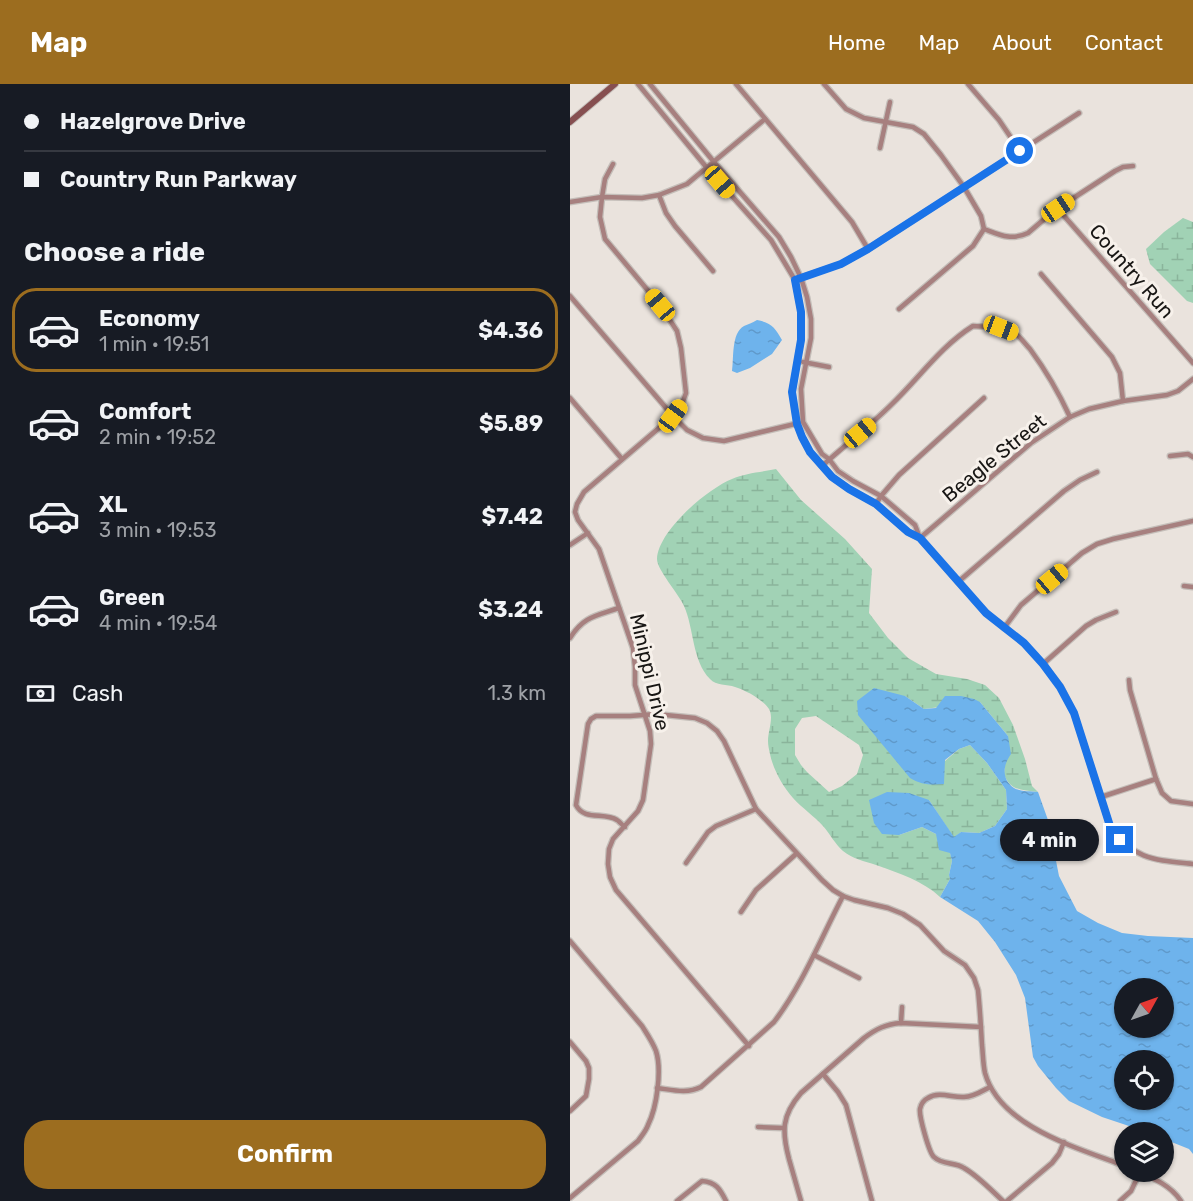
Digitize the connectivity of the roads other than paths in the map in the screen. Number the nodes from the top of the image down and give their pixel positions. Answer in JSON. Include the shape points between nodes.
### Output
{"nodes":[{"id":1,"x":615,"y":84,"type":"edge"},
{"id":2,"x":638,"y":84,"type":"edge"},
{"id":3,"x":650,"y":84,"type":"edge"},
{"id":4,"x":736,"y":84,"type":"edge"},
{"id":5,"x":824,"y":84,"type":"edge"},
{"id":6,"x":968,"y":84,"type":"edge"},
{"id":7,"x":890,"y":102,"type":"dead end"},
{"id":8,"x":1079,"y":113,"type":"dead end"},
{"id":9,"x":765,"y":119,"type":"junction"},
{"id":10,"x":570,"y":122,"type":"edge"},
{"id":11,"x":886,"y":122,"type":"junction"},
{"id":12,"x":880,"y":148,"type":"dead end"},
{"id":13,"x":1020,"y":151,"type":"junction"},
{"id":14,"x":714,"y":162,"type":"junction"},
{"id":15,"x":613,"y":164,"type":"dead end"},
{"id":16,"x":1133,"y":166,"type":"dead end"},
{"id":17,"x":707,"y":168,"type":"junction"},
{"id":18,"x":964,"y":187,"type":"junction"},
{"id":19,"x":659,"y":195,"type":"junction"},
{"id":20,"x":602,"y":197,"type":"junction"},
{"id":21,"x":570,"y":202,"type":"edge"},
{"id":22,"x":1058,"y":208,"type":"junction"},
{"id":23,"x":984,"y":229,"type":"junction"},
{"id":24,"x":868,"y":249,"type":"junction"},
{"id":25,"x":713,"y":271,"type":"dead end"},
{"id":26,"x":1041,"y":274,"type":"dead end"},
{"id":27,"x":801,"y":278,"type":"junction"},
{"id":28,"x":795,"y":280,"type":"junction"},
{"id":29,"x":570,"y":296,"type":"edge"},
{"id":30,"x":899,"y":309,"type":"dead end"},
{"id":31,"x":798,"y":361,"type":"junction"},
{"id":32,"x":806,"y":362,"type":"junction"},
{"id":33,"x":1193,"y":363,"type":"edge"},
{"id":34,"x":829,"y":367,"type":"dead end"},
{"id":35,"x":1193,"y":379,"type":"edge"},
{"id":36,"x":570,"y":398,"type":"edge"},
{"id":37,"x":984,"y":398,"type":"dead end"},
{"id":38,"x":1123,"y":401,"type":"junction"},
{"id":39,"x":673,"y":416,"type":"junction"},
{"id":40,"x":1070,"y":417,"type":"junction"},
{"id":41,"x":800,"y":423,"type":"junction"},
{"id":42,"x":1170,"y":456,"type":"dead end"},
{"id":43,"x":1193,"y":457,"type":"edge"},
{"id":44,"x":622,"y":459,"type":"junction"},
{"id":45,"x":829,"y":459,"type":"junction"},
{"id":46,"x":822,"y":466,"type":"junction"},
{"id":47,"x":1097,"y":471,"type":"dead end"},
{"id":48,"x":881,"y":496,"type":"junction"},
{"id":49,"x":876,"y":504,"type":"junction"},
{"id":50,"x":1193,"y":521,"type":"edge"},
{"id":51,"x":588,"y":533,"type":"junction"},
{"id":52,"x":920,"y":538,"type":"junction"},
{"id":53,"x":570,"y":545,"type":"edge"},
{"id":54,"x":958,"y":582,"type":"junction"},
{"id":55,"x":1184,"y":586,"type":"dead end"},
{"id":56,"x":1193,"y":587,"type":"edge"},
{"id":57,"x":619,"y":609,"type":"junction"},
{"id":58,"x":1116,"y":612,"type":"dead end"},
{"id":59,"x":1004,"y":628,"type":"junction"},
{"id":60,"x":570,"y":638,"type":"edge"},
{"id":61,"x":1043,"y":664,"type":"junction"},
{"id":62,"x":1129,"y":680,"type":"dead end"},
{"id":63,"x":645,"y":714,"type":"junction"},
{"id":64,"x":1156,"y":779,"type":"junction"},
{"id":65,"x":1101,"y":797,"type":"junction"},
{"id":66,"x":1193,"y":804,"type":"edge"},
{"id":67,"x":756,"y":809,"type":"junction"},
{"id":68,"x":625,"y":827,"type":"junction"},
{"id":69,"x":796,"y":854,"type":"junction"},
{"id":70,"x":686,"y":863,"type":"dead end"},
{"id":71,"x":1193,"y":864,"type":"edge"},
{"id":72,"x":843,"y":896,"type":"junction"},
{"id":73,"x":741,"y":912,"type":"dead end"},
{"id":74,"x":570,"y":941,"type":"edge"},
{"id":75,"x":814,"y":955,"type":"junction"},
{"id":76,"x":860,"y":978,"type":"dead end"},
{"id":77,"x":902,"y":1007,"type":"dead end"},
{"id":78,"x":901,"y":1023,"type":"junction"},
{"id":79,"x":981,"y":1027,"type":"junction"},
{"id":80,"x":570,"y":1042,"type":"edge"},
{"id":81,"x":749,"y":1046,"type":"junction"},
{"id":82,"x":823,"y":1074,"type":"junction"},
{"id":83,"x":990,"y":1087,"type":"junction"},
{"id":84,"x":657,"y":1089,"type":"junction"},
{"id":85,"x":570,"y":1111,"type":"edge"},
{"id":86,"x":758,"y":1127,"type":"dead end"},
{"id":87,"x":783,"y":1128,"type":"junction"},
{"id":88,"x":1064,"y":1142,"type":"junction"},
{"id":89,"x":941,"y":1162,"type":"junction"},
{"id":90,"x":1114,"y":1162,"type":"edge"},
{"id":91,"x":937,"y":1170,"type":"dead end"},
{"id":92,"x":1135,"y":1182,"type":"edge"},
{"id":93,"x":1162,"y":1182,"type":"edge"},
{"id":94,"x":570,"y":1198,"type":"edge"},
{"id":95,"x":677,"y":1201,"type":"edge"},
{"id":96,"x":726,"y":1201,"type":"edge"},
{"id":97,"x":801,"y":1201,"type":"edge"},
{"id":98,"x":872,"y":1201,"type":"edge"},
{"id":99,"x":1005,"y":1201,"type":"edge"},
{"id":100,"x":1120,"y":1201,"type":"edge"},
{"id":101,"x":1181,"y":1201,"type":"edge"}],
"edges":[{"from":1,"to":10,"type":"main road"},
{"from":2,"to":17,"type":"street"},
{"from":3,"to":14,"type":"street"},
{"from":4,"to":9,"type":"street"},
{"from":5,"to":11,"type":"street","via":[[846,109]]},
{"from":6,"to":13,"type":"street"},
{"from":7,"to":11,"type":"street"},
{"from":8,"to":13,"type":"street"},
{"from":9,"to":14,"type":"street"},
{"from":9,"to":24,"type":"street","via":[[852,222]]},
{"from":11,"to":12,"type":"street"},
{"from":11,"to":18,"type":"street","via":[[913,127],[924,134]]},
{"from":13,"to":18,"type":"street"},
{"from":14,"to":17,"type":"street"},
{"from":14,"to":27,"type":"street","via":[[779,237]]},
{"from":15,"to":20,"type":"street"},
{"from":16,"to":22,"type":"street","via":[[1115,171]]},
{"from":17,"to":19,"type":"street","via":[[687,184]]},
{"from":17,"to":28,"type":"street","via":[[771,240]]},
{"from":18,"to":23,"type":"street"},
{"from":18,"to":24,"type":"street"},
{"from":19,"to":20,"type":"street"},
{"from":19,"to":25,"type":"street","via":[[675,226]]},
{"from":20,"to":21,"type":"street"},
{"from":20,"to":39,"type":"street","via":[[600,218],[605,239],[677,331],[686,393]]},
{"from":22,"to":23,"type":"street","via":[[1017,238]]},
{"from":22,"to":33,"type":"street","name":"Country Run"},
{"from":23,"to":30,"type":"street","via":[[973,246]]},
{"from":24,"to":27,"type":"street","via":[[841,264]]},
{"from":26,"to":38,"type":"street","via":[[1112,357],[1120,373]]},
{"from":27,"to":28,"type":"street"},
{"from":27,"to":32,"type":"street","via":[[811,319]]},
{"from":28,"to":31,"type":"street","via":[[801,312]]},
{"from":29,"to":39,"type":"street"},
{"from":31,"to":32,"type":"street"},
{"from":31,"to":41,"type":"street","via":[[792,392]]},
{"from":32,"to":34,"type":"street"},
{"from":32,"to":41,"type":"street"},
{"from":35,"to":38,"type":"street","name":"Beagle Street","via":[[1167,395]]},
{"from":36,"to":44,"type":"street"},
{"from":37,"to":48,"type":"street"},
{"from":38,"to":40,"type":"street","name":"Beagle Street"},
{"from":39,"to":41,"type":"street","via":[[687,430],[703,438],[724,441]]},
{"from":39,"to":44,"type":"street"},
{"from":40,"to":45,"type":"street","via":[[1046,371],[1015,333],[973,326],[954,339],[894,403]]},
{"from":40,"to":52,"type":"street","name":"Beagle Street","via":[[1031,442]]},
{"from":41,"to":45,"type":"street"},
{"from":41,"to":46,"type":"street","via":[[802,437]]},
{"from":42,"to":43,"type":"street"},
{"from":44,"to":51,"type":"street","name":"Minippi Drive","via":[[576,504],[575,512]]},
{"from":45,"to":46,"type":"street"},
{"from":45,"to":48,"type":"street","via":[[838,471]]},
{"from":46,"to":49,"type":"street","via":[[849,489]]},
{"from":47,"to":54,"type":"street","via":[[1064,491]]},
{"from":48,"to":49,"type":"street"},
{"from":48,"to":52,"type":"street","via":[[915,525]]},
{"from":49,"to":52,"type":"street"},
{"from":50,"to":59,"type":"street","via":[[1097,544],[1021,605]]},
{"from":51,"to":53,"type":"street"},
{"from":51,"to":57,"type":"street","name":"Minippi Drive","via":[[599,549]]},
{"from":52,"to":54,"type":"street"},
{"from":54,"to":59,"type":"street"},
{"from":55,"to":56,"type":"street"},
{"from":57,"to":60,"type":"street","via":[[582,622]]},
{"from":57,"to":63,"type":"street","name":"Minippi Drive","via":[[633,648],[635,685]]},
{"from":58,"to":61,"type":"street","via":[[1086,626]]},
{"from":59,"to":61,"type":"street"},
{"from":61,"to":65,"type":"street","via":[[1074,713]]},
{"from":62,"to":64,"type":"street"},
{"from":63,"to":67,"type":"street","via":[[695,718],[717,731]]},
{"from":63,"to":68,"type":"street","name":"Minippi Drive","via":[[651,744],[643,800]]},
{"from":63,"to":68,"type":"street","via":[[596,716],[588,724],[576,805],[583,813],[618,820]]},
{"from":64,"to":65,"type":"street"},
{"from":64,"to":66,"type":"street","via":[[1162,794],[1171,801]]},
{"from":65,"to":71,"type":"street","via":[[1110,826],[1132,850],[1148,858]]},
{"from":67,"to":69,"type":"street"},
{"from":67,"to":70,"type":"street","via":[[708,832]]},
{"from":68,"to":81,"type":"street","name":"Minippi Drive","via":[[609,849],[610,877],[616,890]]},
{"from":69,"to":72,"type":"street"},
{"from":69,"to":73,"type":"street","via":[[756,890]]},
{"from":72,"to":75,"type":"street"},
{"from":72,"to":79,"type":"street","via":[[903,914],[965,965],[978,990]]},
{"from":74,"to":84,"type":"street","via":[[651,1039],[658,1063]]},
{"from":75,"to":76,"type":"street"},
{"from":75,"to":81,"type":"street","via":[[782,1012]]},
{"from":77,"to":78,"type":"street"},
{"from":78,"to":79,"type":"street"},
{"from":78,"to":82,"type":"street","via":[[875,1030]]},
{"from":79,"to":83,"type":"street","via":[[984,1071]]},
{"from":80,"to":85,"type":"street","via":[[589,1068],[586,1096]]},
{"from":81,"to":84,"type":"street","via":[[693,1091]]},
{"from":82,"to":87,"type":"street","via":[[793,1103]]},
{"from":82,"to":98,"type":"street","via":[[846,1106]]},
{"from":83,"to":88,"type":"street","via":[[1014,1116]]},
{"from":83,"to":89,"type":"street","via":[[974,1095],[936,1095],[923,1102],[920,1112],[930,1152]]},
{"from":84,"to":94,"type":"street","via":[[650,1122],[638,1140]]},
{"from":86,"to":87,"type":"street"},
{"from":87,"to":97,"type":"street"},
{"from":88,"to":90,"type":"street"},
{"from":88,"to":99,"type":"street","via":[[1052,1163]]},
{"from":89,"to":91,"type":"street"},
{"from":89,"to":99,"type":"street","via":[[961,1166]]},
{"from":92,"to":100,"type":"street"},
{"from":93,"to":101,"type":"street"},
{"from":95,"to":96,"type":"street","via":[[702,1181],[716,1185]]}]}
